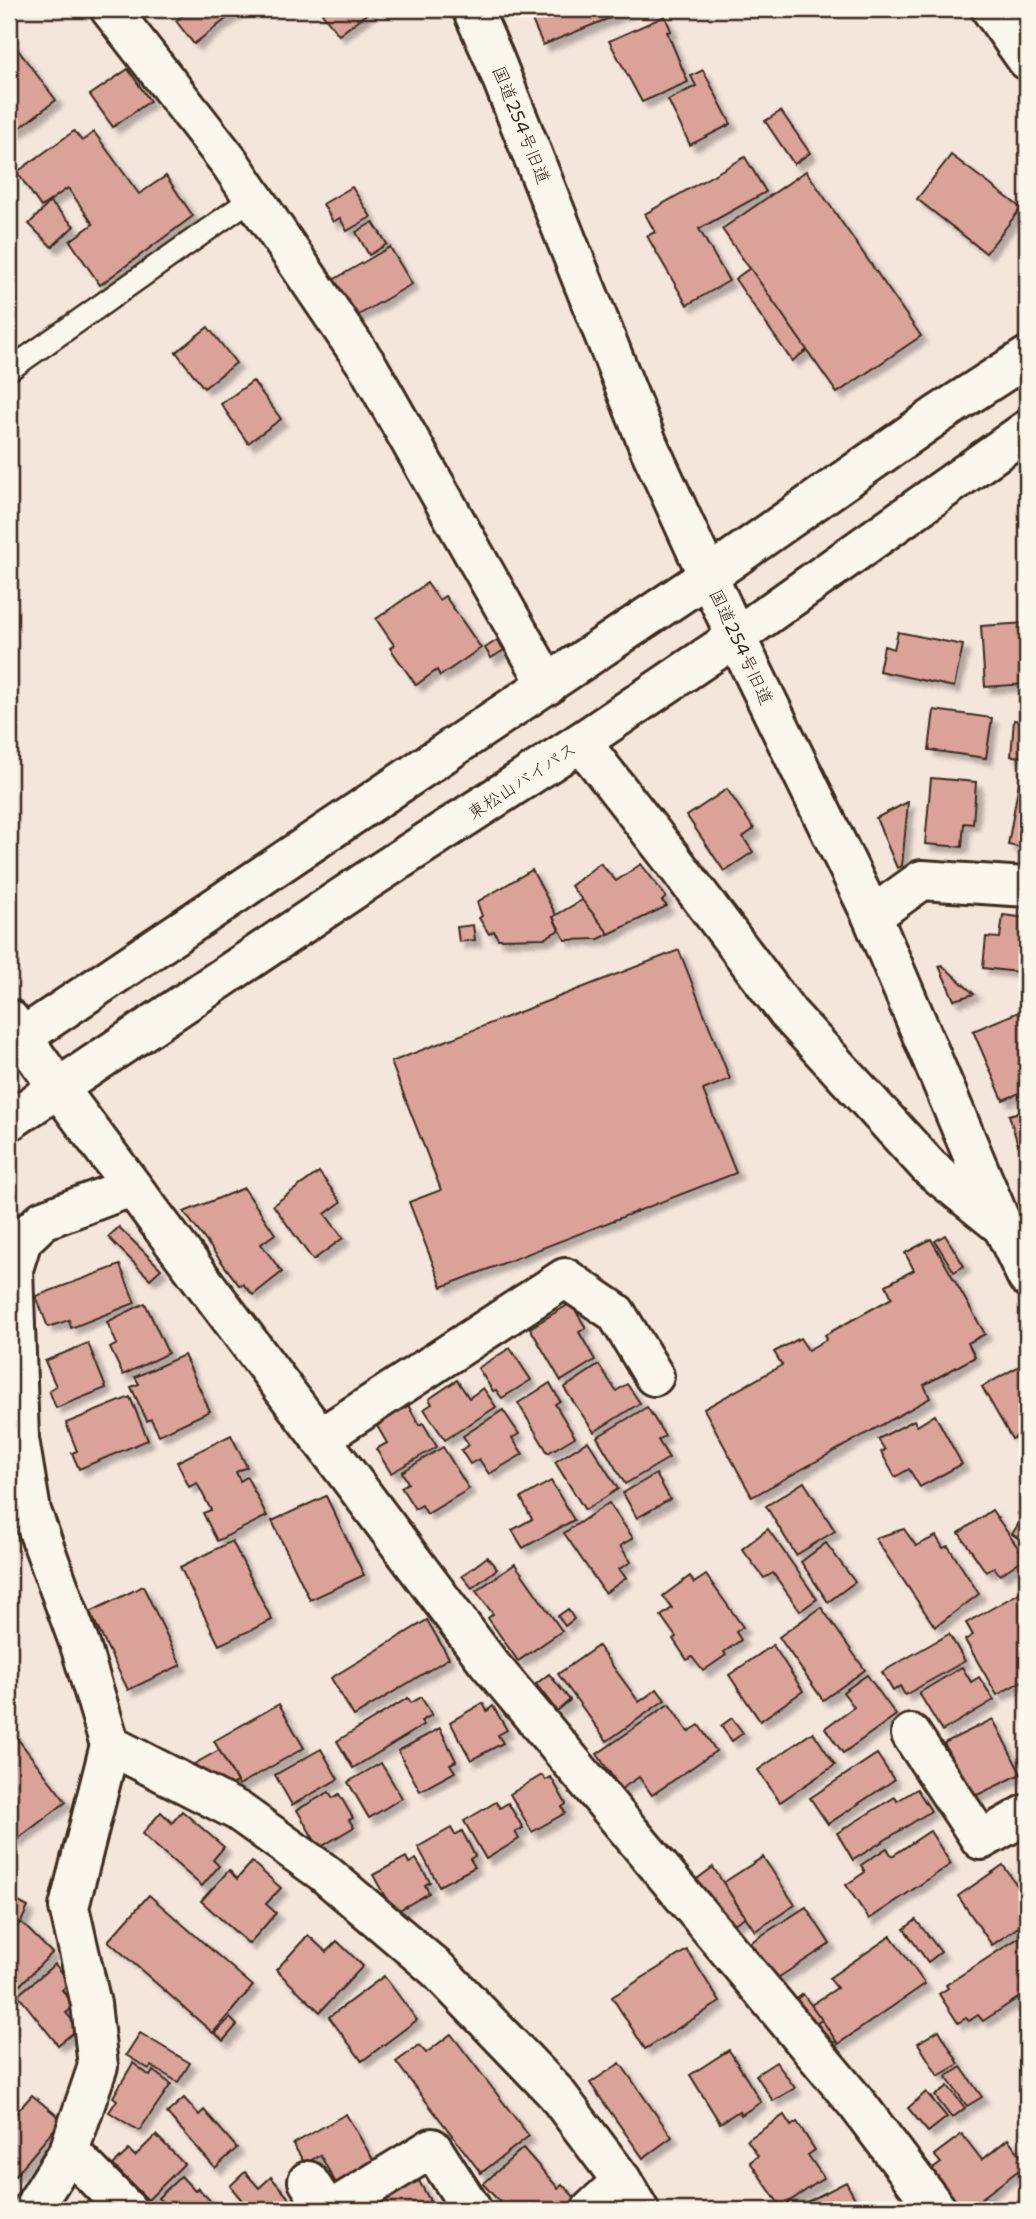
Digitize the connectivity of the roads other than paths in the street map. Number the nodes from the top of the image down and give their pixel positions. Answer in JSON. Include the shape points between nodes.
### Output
{"nodes":[{"id":1,"x":110,"y":9,"type":"edge"},
{"id":2,"x":472,"y":9,"type":"edge"},
{"id":3,"x":991,"y":9,"type":"edge"},
{"id":4,"x":1027,"y":60,"type":"edge"},
{"id":5,"x":254,"y":197,"type":"junction"},
{"id":6,"x":1027,"y":340,"type":"edge"},
{"id":7,"x":1027,"y":357,"type":"edge"},
{"id":8,"x":9,"y":370,"type":"edge"},
{"id":9,"x":936,"y":416,"type":"junction"},
{"id":10,"x":1027,"y":430,"type":"edge"},
{"id":11,"x":1027,"y":442,"type":"edge"},
{"id":12,"x":975,"y":466,"type":"junction"},
{"id":13,"x":708,"y":576,"type":"junction"},
{"id":14,"x":736,"y":637,"type":"junction"},
{"id":15,"x":548,"y":684,"type":"junction"},
{"id":16,"x":581,"y":742,"type":"junction"},
{"id":17,"x":1027,"y":887,"type":"edge"},
{"id":18,"x":872,"y":916,"type":"junction"},
{"id":19,"x":13,"y":1034,"type":"edge"},
{"id":20,"x":59,"y":1089,"type":"junction"},
{"id":21,"x":9,"y":1121,"type":"edge"},
{"id":22,"x":131,"y":1186,"type":"junction"},
{"id":23,"x":1003,"y":1227,"type":"junction"},
{"id":24,"x":1027,"y":1278,"type":"edge"},
{"id":25,"x":654,"y":1376,"type":"dead end"},
{"id":26,"x":320,"y":1438,"type":"junction"},
{"id":27,"x":14,"y":1441,"type":"edge"},
{"id":28,"x":911,"y":1734,"type":"dead end"},
{"id":29,"x":110,"y":1745,"type":"junction"},
{"id":30,"x":1027,"y":1814,"type":"edge"},
{"id":31,"x":69,"y":2151,"type":"junction"},
{"id":32,"x":631,"y":2196,"type":"edge"},
{"id":33,"x":322,"y":2200,"type":"edge"},
{"id":34,"x":32,"y":2210,"type":"edge"},
{"id":35,"x":127,"y":2210,"type":"edge"},
{"id":36,"x":472,"y":2210,"type":"edge"},
{"id":37,"x":591,"y":2210,"type":"edge"},
{"id":38,"x":937,"y":2210,"type":"edge"}],
"edges":[{"from":1,"to":5,"type":"main road"},
{"from":2,"to":13,"type":"main road","name":"国道254号旧道","via":[[649,447]]},
{"from":3,"to":4,"type":"main road"},
{"from":5,"to":8,"type":"lane"},
{"from":5,"to":15,"type":"main road","via":[[369,368]]},
{"from":6,"to":9,"type":"main road"},
{"from":7,"to":9,"type":"main road"},
{"from":9,"to":13,"type":"main road"},
{"from":10,"to":12,"type":"main road","name":"東松山バイパス"},
{"from":11,"to":12,"type":"main road"},
{"from":12,"to":14,"type":"main road","name":"東松山バイパス"},
{"from":13,"to":14,"type":"main road","name":"国道254号旧道"},
{"from":13,"to":15,"type":"main road"},
{"from":14,"to":16,"type":"main road","name":"東松山バイパス"},
{"from":14,"to":18,"type":"main road","name":"国道254号旧道"},
{"from":15,"to":19,"type":"main road"},
{"from":16,"to":20,"type":"main road","name":"東松山バイパス"},
{"from":16,"to":23,"type":"main road","via":[[788,1013],[930,1168]]},
{"from":17,"to":18,"type":"main road","via":[[922,880]]},
{"from":18,"to":23,"type":"main road","name":"国道254号旧道"},
{"from":19,"to":20,"type":"main road"},
{"from":20,"to":21,"type":"main road","name":"東松山バイパス"},
{"from":20,"to":22,"type":"main road"},
{"from":22,"to":26,"type":"main road"},
{"from":22,"to":27,"type":"main road","via":[[43,1220],[22,1240],[13,1269]]},
{"from":23,"to":24,"type":"main road","name":"国道254号旧道"},
{"from":25,"to":26,"type":"main road","via":[[616,1313],[565,1278]]},
{"from":26,"to":38,"type":"main road","via":[[488,1662],[858,2105]]},
{"from":27,"to":29,"type":"main road","via":[[31,1511],[81,1648]]},
{"from":28,"to":30,"type":"main road","via":[[981,1840]]},
{"from":29,"to":31,"type":"main road","via":[[69,1907],[91,2004],[98,2066]]},
{"from":29,"to":32,"type":"main road","via":[[238,1811],[323,1872],[437,1969],[556,2093]]},
{"from":31,"to":34,"type":"main road"},
{"from":31,"to":35,"type":"main road"},
{"from":32,"to":37,"type":"main road"},
{"from":33,"to":36,"type":"main road","via":[[432,2148]]}]}
